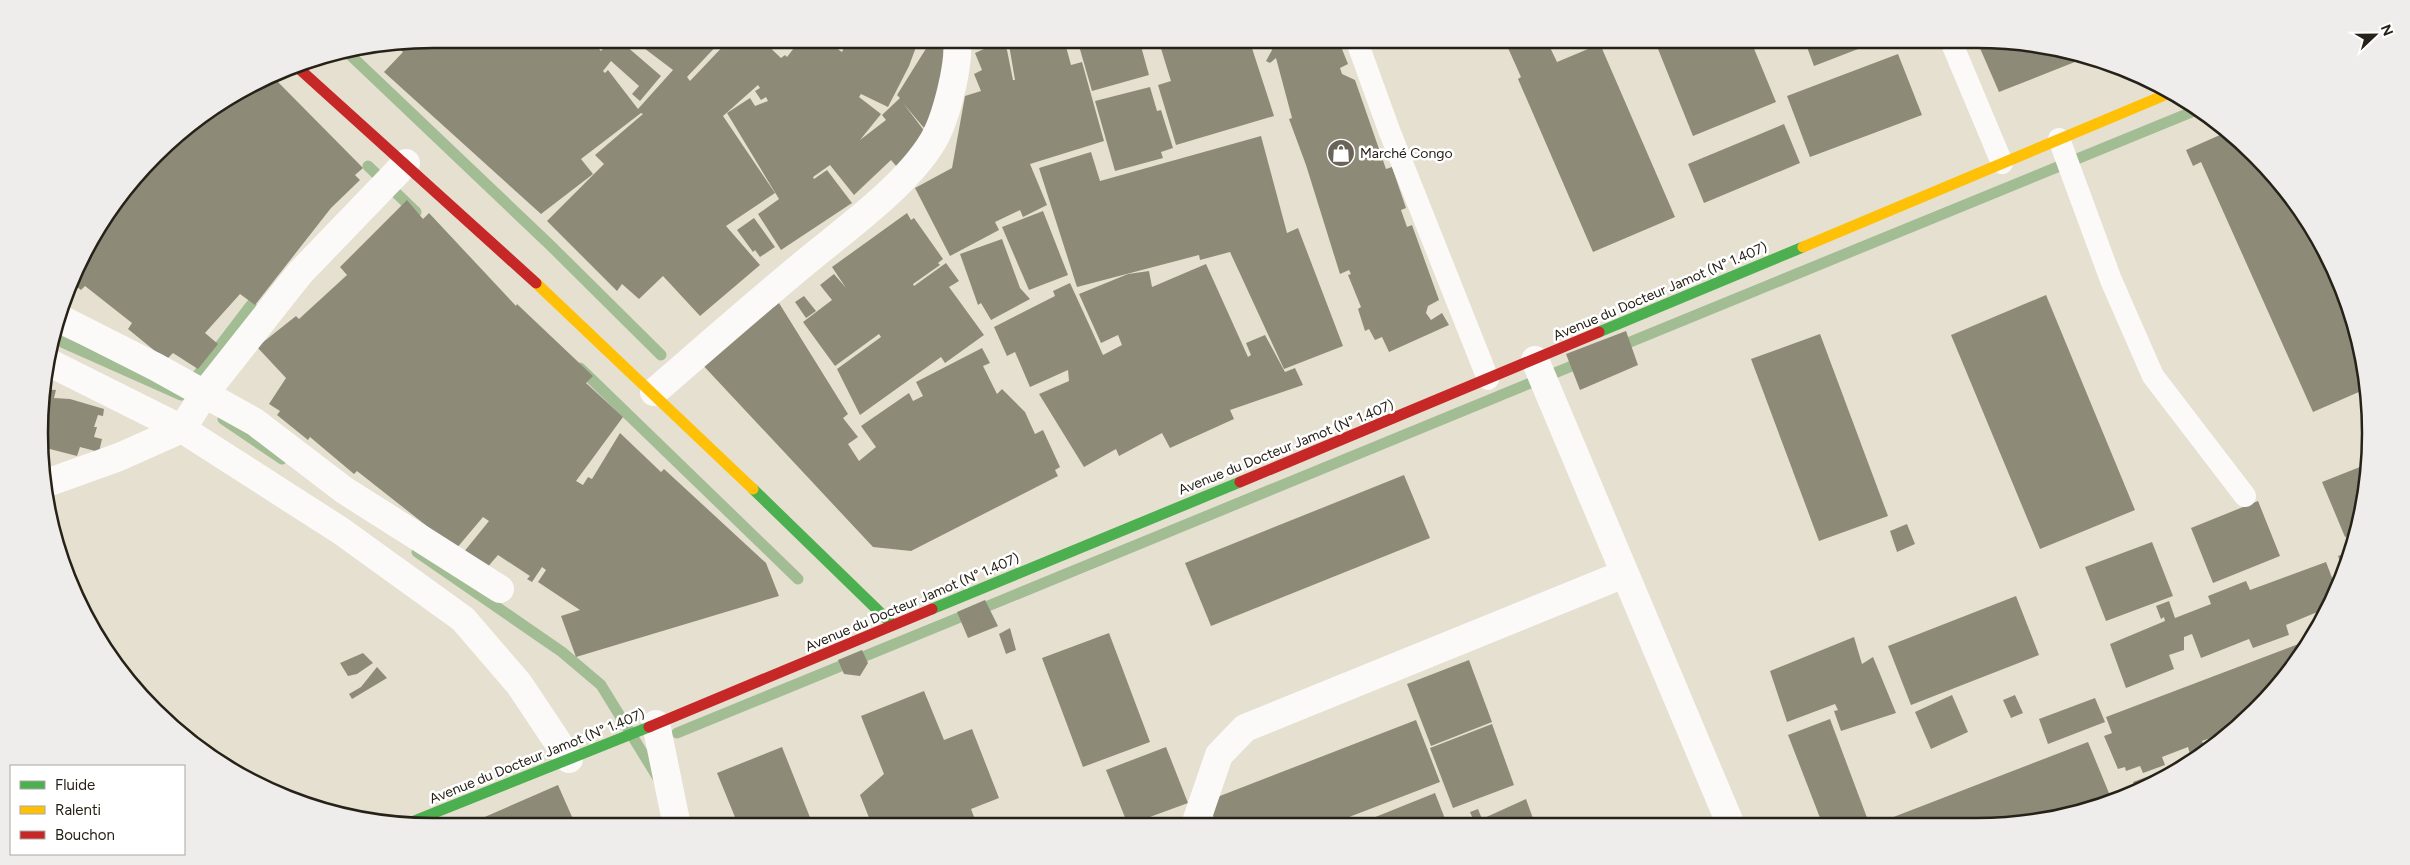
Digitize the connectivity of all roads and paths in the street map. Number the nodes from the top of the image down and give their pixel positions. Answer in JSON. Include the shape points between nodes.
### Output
{"nodes":[{"id":1,"x":959,"y":48,"type":"edge"},
{"id":2,"x":1359,"y":48,"type":"edge"},
{"id":3,"x":1954,"y":48,"type":"edge"},
{"id":4,"x":302,"y":71,"type":"edge"},
{"id":5,"x":2164,"y":96,"type":"edge"},
{"id":6,"x":2060,"y":140,"type":"junction"},
{"id":7,"x":406,"y":162,"type":"junction"},
{"id":8,"x":2002,"y":163,"type":"junction"},
{"id":9,"x":65,"y":321,"type":"edge"},
{"id":10,"x":1535,"y":360,"type":"junction"},
{"id":11,"x":54,"y":365,"type":"edge"},
{"id":12,"x":1488,"y":380,"type":"junction"},
{"id":13,"x":654,"y":392,"type":"junction"},
{"id":14,"x":205,"y":393,"type":"junction"},
{"id":15,"x":182,"y":429,"type":"junction"},
{"id":16,"x":51,"y":482,"type":"edge"},
{"id":17,"x":2245,"y":496,"type":"dead end"},
{"id":18,"x":1624,"y":574,"type":"junction"},
{"id":19,"x":500,"y":589,"type":"dead end"},
{"id":20,"x":893,"y":626,"type":"junction"},
{"id":21,"x":651,"y":726,"type":"junction"},
{"id":22,"x":569,"y":759,"type":"junction"},
{"id":23,"x":422,"y":818,"type":"edge"},
{"id":24,"x":675,"y":818,"type":"edge"},
{"id":25,"x":1197,"y":818,"type":"edge"},
{"id":26,"x":1727,"y":818,"type":"edge"}],
"edges":[{"from":1,"to":13,"type":"street","via":[[946,110],[933,141],[908,174]]},
{"from":2,"to":12,"type":"lane"},
{"from":3,"to":8,"type":"lane"},
{"from":4,"to":7,"type":"main road"},
{"from":5,"to":6,"type":"main road","name":"Avenue du Docteur Jamot (N° 1.407)"},
{"from":6,"to":8,"type":"main road","name":"Avenue du Docteur Jamot (N° 1.407)"},
{"from":6,"to":17,"type":"lane","via":[[2111,280],[2153,376]]},
{"from":7,"to":13,"type":"main road"},
{"from":7,"to":14,"type":"street","via":[[300,273]]},
{"from":8,"to":10,"type":"main road","name":"Avenue du Docteur Jamot (N° 1.407)"},
{"from":9,"to":14,"type":"street"},
{"from":10,"to":12,"type":"main road","name":"Avenue du Docteur Jamot (N° 1.407)"},
{"from":10,"to":18,"type":"street"},
{"from":11,"to":15,"type":"street"},
{"from":12,"to":20,"type":"main road","name":"Avenue du Docteur Jamot (N° 1.407)"},
{"from":13,"to":20,"type":"main road"},
{"from":14,"to":15,"type":"street"},
{"from":14,"to":19,"type":"street","via":[[256,422],[344,490]]},
{"from":15,"to":16,"type":"street","via":[[119,457]]},
{"from":15,"to":22,"type":"street","via":[[342,531],[463,619],[519,684]]},
{"from":18,"to":25,"type":"street","via":[[1245,728],[1219,755]]},
{"from":18,"to":26,"type":"street"},
{"from":20,"to":21,"type":"main road","name":"Avenue du Docteur Jamot (N° 1.407)"},
{"from":21,"to":22,"type":"main road","name":"Avenue du Docteur Jamot (N° 1.407)"},
{"from":21,"to":24,"type":"street"},
{"from":22,"to":23,"type":"main road","name":"Avenue du Docteur Jamot (N° 1.407)"}]}
